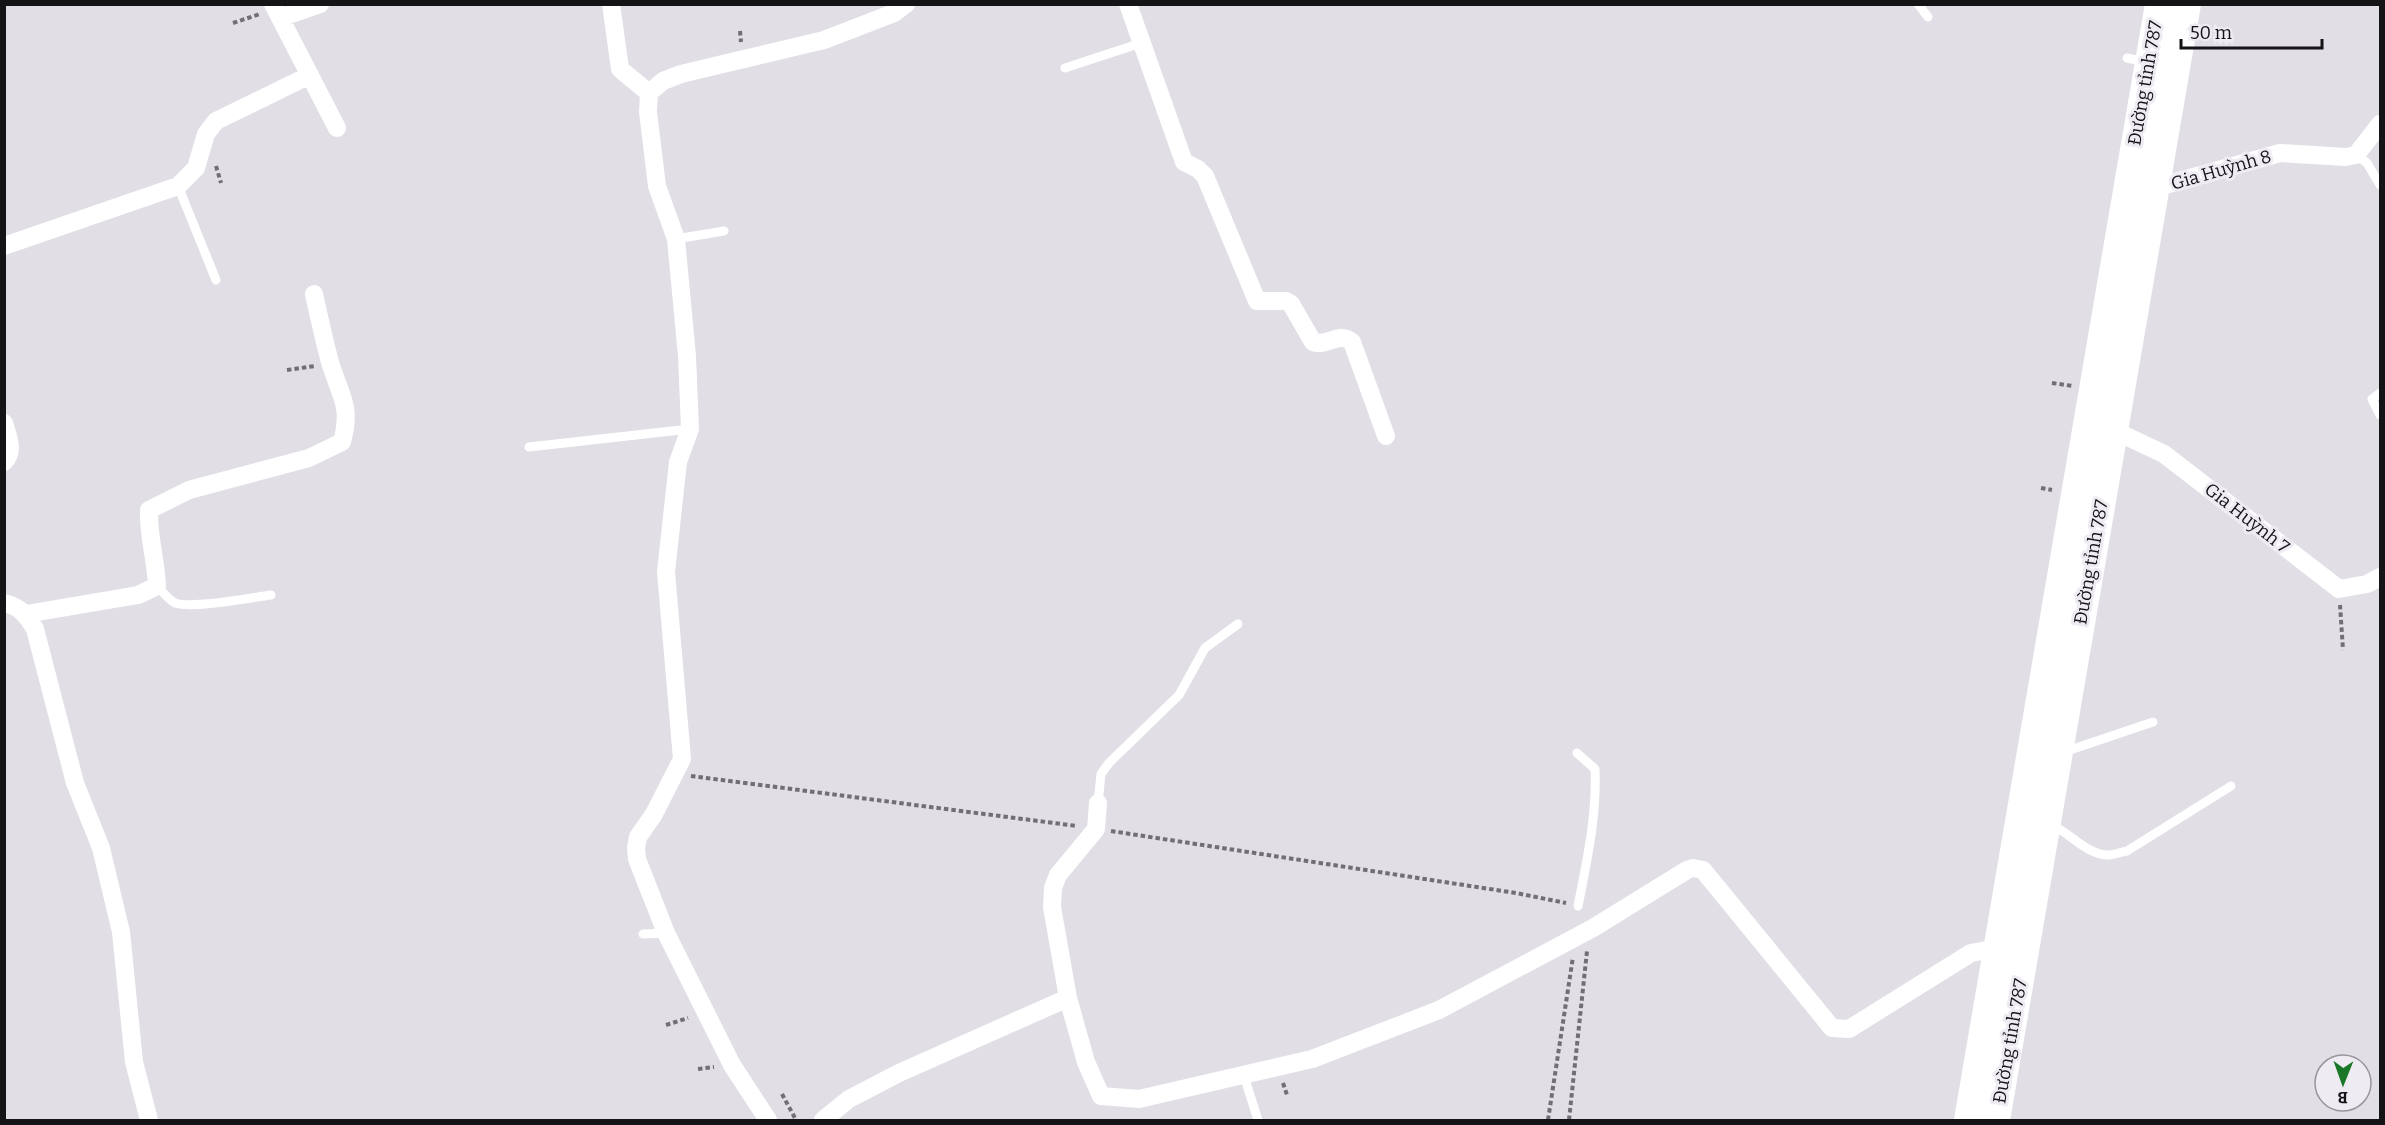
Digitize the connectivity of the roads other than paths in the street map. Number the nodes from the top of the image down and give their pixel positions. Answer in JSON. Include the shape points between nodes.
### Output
{"nodes":[{"id":1,"x":320,"y":4,"type":"edge"},
{"id":2,"x":611,"y":4,"type":"edge"},
{"id":3,"x":906,"y":4,"type":"edge"},
{"id":4,"x":1128,"y":4,"type":"edge"},
{"id":5,"x":1918,"y":4,"type":"edge"},
{"id":6,"x":2159,"y":4,"type":"edge"},
{"id":7,"x":2187,"y":4,"type":"edge"},
{"id":8,"x":276,"y":11,"type":"edge"},
{"id":9,"x":1928,"y":17,"type":"dead end"},
{"id":10,"x":1141,"y":43,"type":"junction"},
{"id":11,"x":1065,"y":68,"type":"dead end"},
{"id":12,"x":310,"y":75,"type":"junction"},
{"id":13,"x":649,"y":93,"type":"junction"},
{"id":14,"x":2380,"y":124,"type":"edge"},
{"id":15,"x":337,"y":128,"type":"dead end"},
{"id":16,"x":2356,"y":154,"type":"junction"},
{"id":17,"x":2380,"y":184,"type":"edge"},
{"id":18,"x":178,"y":186,"type":"junction"},
{"id":19,"x":2154,"y":188,"type":"junction"},
{"id":20,"x":724,"y":231,"type":"dead end"},
{"id":21,"x":676,"y":239,"type":"junction"},
{"id":22,"x":4,"y":246,"type":"edge"},
{"id":23,"x":216,"y":280,"type":"dead end"},
{"id":24,"x":314,"y":294,"type":"dead end"},
{"id":25,"x":2380,"y":393,"type":"edge"},
{"id":26,"x":2380,"y":415,"type":"edge"},
{"id":27,"x":4,"y":423,"type":"edge"},
{"id":28,"x":690,"y":429,"type":"junction"},
{"id":29,"x":2113,"y":430,"type":"junction"},
{"id":30,"x":1386,"y":436,"type":"dead end"},
{"id":31,"x":529,"y":447,"type":"dead end"},
{"id":32,"x":4,"y":462,"type":"edge"},
{"id":33,"x":2380,"y":577,"type":"edge"},
{"id":34,"x":157,"y":586,"type":"junction"},
{"id":35,"x":271,"y":595,"type":"dead end"},
{"id":36,"x":4,"y":603,"type":"edge"},
{"id":37,"x":26,"y":614,"type":"junction"},
{"id":38,"x":1238,"y":624,"type":"dead end"},
{"id":39,"x":2154,"y":722,"type":"dead end"},
{"id":40,"x":1578,"y":753,"type":"dead end"},
{"id":41,"x":2058,"y":754,"type":"junction"},
{"id":42,"x":2231,"y":786,"type":"dead end"},
{"id":43,"x":1098,"y":817,"type":"joint"},
{"id":44,"x":2047,"y":824,"type":"junction"},
{"id":45,"x":1578,"y":906,"type":"road end"},
{"id":46,"x":666,"y":933,"type":"junction"},
{"id":47,"x":643,"y":934,"type":"dead end"},
{"id":48,"x":1997,"y":948,"type":"junction"},
{"id":49,"x":1068,"y":998,"type":"junction"},
{"id":50,"x":1244,"y":1076,"type":"junction"},
{"id":51,"x":149,"y":1120,"type":"edge"},
{"id":52,"x":768,"y":1120,"type":"edge"},
{"id":53,"x":823,"y":1120,"type":"edge"},
{"id":54,"x":1258,"y":1120,"type":"edge"},
{"id":55,"x":1968,"y":1120,"type":"edge"},
{"id":56,"x":1996,"y":1120,"type":"edge"}],
"edges":[{"from":1,"to":8,"type":"street"},
{"from":2,"to":13,"type":"street","via":[[621,69]]},
{"from":3,"to":13,"type":"street","via":[[894,13],[824,40],[681,74],[663,81]]},
{"from":4,"to":10,"type":"street"},
{"from":5,"to":9,"type":"lane"},
{"from":6,"to":48,"type":"main road","name":"Đường tỉnh 787","via":[[2138,60]]},
{"from":7,"to":19,"type":"main road","name":"Đường tỉnh 787"},
{"from":8,"to":12,"type":"street"},
{"from":10,"to":11,"type":"lane"},
{"from":10,"to":30,"type":"street","via":[[1184,162],[1205,176],[1257,301],[1291,304],[1313,342],[1339,338],[1352,342]]},
{"from":12,"to":15,"type":"street"},
{"from":12,"to":18,"type":"street","via":[[216,121],[206,134],[196,168]]},
{"from":13,"to":21,"type":"street","via":[[657,186]]},
{"from":14,"to":16,"type":"street"},
{"from":16,"to":17,"type":"lane"},
{"from":16,"to":19,"type":"street","name":"Gia Huỳnh 8","via":[[2346,157],[2280,153]]},
{"from":18,"to":22,"type":"street"},
{"from":18,"to":23,"type":"lane"},
{"from":19,"to":29,"type":"main road","name":"Đường tỉnh 787"},
{"from":20,"to":21,"type":"lane"},
{"from":21,"to":28,"type":"street"},
{"from":24,"to":34,"type":"street","via":[[331,364],[347,408],[342,442],[309,458],[189,490],[148,510]]},
{"from":25,"to":26,"type":"lane","via":[[2372,399]]},
{"from":27,"to":32,"type":"street","via":[[10,448]]},
{"from":28,"to":31,"type":"lane"},
{"from":28,"to":46,"type":"street","via":[[678,462],[666,572],[682,759],[638,837],[636,848]]},
{"from":29,"to":33,"type":"street","name":"Gia Huỳnh 7","via":[[2164,454],[2339,589],[2367,584]]},
{"from":29,"to":41,"type":"main road","name":"Đường tỉnh 787"},
{"from":34,"to":35,"type":"lane","via":[[174,602],[198,606]]},
{"from":34,"to":37,"type":"street","via":[[138,595]]},
{"from":36,"to":37,"type":"street"},
{"from":37,"to":51,"type":"street","via":[[35,629],[75,783],[101,848],[121,932],[134,1062]]},
{"from":38,"to":43,"type":"lane","via":[[1205,648],[1179,695],[1109,762],[1101,774]]},
{"from":39,"to":41,"type":"lane"},
{"from":40,"to":45,"type":"lane","via":[[1595,770],[1596,789],[1592,838]]},
{"from":41,"to":44,"type":"main road","name":"Đường tỉnh 787"},
{"from":42,"to":44,"type":"lane","via":[[2127,851],[2107,855],[2092,851]]},
{"from":43,"to":49,"type":"street","via":[[1058,874],[1053,888],[1052,907]]},
{"from":44,"to":56,"type":"main road","name":"Đường tỉnh 787"},
{"from":46,"to":47,"type":"lane"},
{"from":46,"to":52,"type":"street","via":[[732,1065]]},
{"from":48,"to":50,"type":"street","via":[[1971,953],[1849,1029],[1832,1028],[1703,870],[1694,868],[1439,1010],[1312,1059]]},
{"from":48,"to":55,"type":"main road","name":"Đường tỉnh 787"},
{"from":49,"to":50,"type":"street","via":[[1086,1062],[1101,1096],[1139,1099]]},
{"from":49,"to":53,"type":"street","via":[[898,1073],[849,1099]]},
{"from":50,"to":54,"type":"lane"}]}
